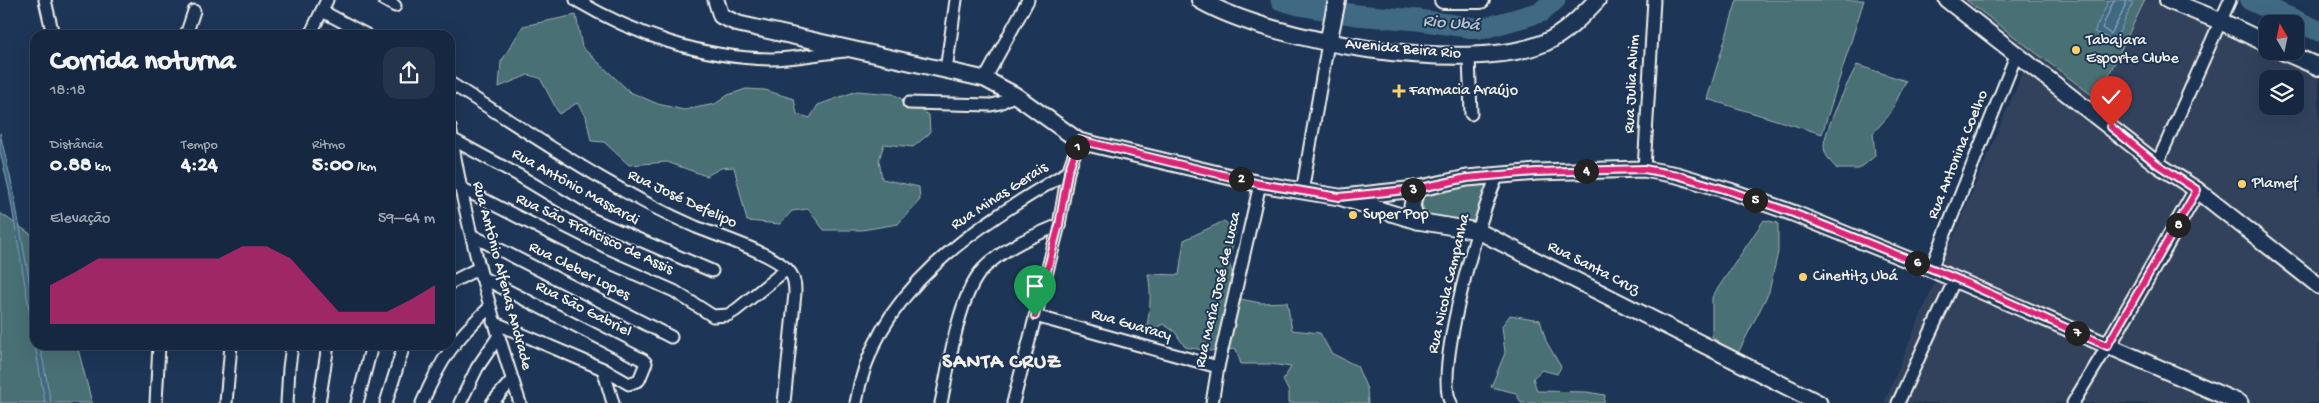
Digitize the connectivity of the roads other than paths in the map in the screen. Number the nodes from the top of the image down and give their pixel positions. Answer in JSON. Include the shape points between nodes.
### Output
{"nodes":[{"id":1,"x":45,"y":0,"type":"edge"},
{"id":2,"x":327,"y":0,"type":"edge"},
{"id":3,"x":384,"y":0,"type":"edge"},
{"id":4,"x":576,"y":0,"type":"edge"},
{"id":5,"x":716,"y":0,"type":"edge"},
{"id":6,"x":956,"y":0,"type":"edge"},
{"id":7,"x":1028,"y":0,"type":"edge"},
{"id":8,"x":1200,"y":0,"type":"edge"},
{"id":9,"x":1336,"y":0,"type":"edge"},
{"id":10,"x":1443,"y":0,"type":"edge"},
{"id":11,"x":1481,"y":0,"type":"edge"},
{"id":12,"x":1597,"y":0,"type":"edge"},
{"id":13,"x":1654,"y":0,"type":"edge"},
{"id":14,"x":1947,"y":0,"type":"edge"},
{"id":15,"x":2168,"y":0,"type":"edge"},
{"id":16,"x":395,"y":6,"type":"dead end"},
{"id":17,"x":194,"y":11,"type":"dead end"},
{"id":18,"x":322,"y":11,"type":"junction"},
{"id":19,"x":2225,"y":11,"type":"edge"},
{"id":20,"x":52,"y":30,"type":"edge"},
{"id":21,"x":188,"y":30,"type":"edge"},
{"id":22,"x":312,"y":30,"type":"edge"},
{"id":23,"x":358,"y":30,"type":"edge"},
{"id":24,"x":1330,"y":37,"type":"junction"},
{"id":25,"x":2259,"y":37,"type":"edge"},
{"id":26,"x":853,"y":50,"type":"junction"},
{"id":27,"x":2018,"y":53,"type":"junction"},
{"id":28,"x":1469,"y":56,"type":"junction"},
{"id":29,"x":2303,"y":60,"type":"edge"},
{"id":30,"x":2319,"y":67,"type":"edge"},
{"id":31,"x":946,"y":70,"type":"junction"},
{"id":32,"x":985,"y":79,"type":"junction"},
{"id":33,"x":455,"y":86,"type":"edge"},
{"id":34,"x":1015,"y":95,"type":"junction"},
{"id":35,"x":909,"y":103,"type":"dead end"},
{"id":36,"x":1471,"y":114,"type":"dead end"},
{"id":37,"x":1079,"y":140,"type":"junction"},
{"id":38,"x":455,"y":141,"type":"edge"},
{"id":39,"x":2157,"y":164,"type":"junction"},
{"id":40,"x":1644,"y":169,"type":"junction"},
{"id":41,"x":1068,"y":172,"type":"junction"},
{"id":42,"x":1498,"y":175,"type":"junction"},
{"id":43,"x":1260,"y":184,"type":"junction"},
{"id":44,"x":456,"y":187,"type":"edge"},
{"id":45,"x":1416,"y":189,"type":"junction"},
{"id":46,"x":2197,"y":190,"type":"junction"},
{"id":47,"x":1302,"y":192,"type":"junction"},
{"id":48,"x":1339,"y":197,"type":"junction"},
{"id":49,"x":1417,"y":221,"type":"junction"},
{"id":50,"x":1059,"y":225,"type":"junction"},
{"id":51,"x":1478,"y":231,"type":"junction"},
{"id":52,"x":472,"y":236,"type":"junction"},
{"id":53,"x":1931,"y":268,"type":"junction"},
{"id":54,"x":787,"y":269,"type":"junction"},
{"id":55,"x":712,"y":271,"type":"dead end"},
{"id":56,"x":480,"y":272,"type":"junction"},
{"id":57,"x":1955,"y":278,"type":"junction"},
{"id":58,"x":455,"y":282,"type":"edge"},
{"id":59,"x":2319,"y":286,"type":"edge"},
{"id":60,"x":489,"y":308,"type":"junction"},
{"id":61,"x":1035,"y":316,"type":"junction"},
{"id":62,"x":494,"y":322,"type":"junction"},
{"id":63,"x":498,"y":337,"type":"junction"},
{"id":64,"x":671,"y":337,"type":"dead end"},
{"id":65,"x":455,"y":341,"type":"edge"},
{"id":66,"x":2107,"y":346,"type":"junction"},
{"id":67,"x":159,"y":350,"type":"edge"},
{"id":68,"x":231,"y":350,"type":"edge"},
{"id":69,"x":292,"y":350,"type":"edge"},
{"id":70,"x":327,"y":350,"type":"edge"},
{"id":71,"x":371,"y":350,"type":"edge"},
{"id":72,"x":402,"y":350,"type":"edge"},
{"id":73,"x":449,"y":350,"type":"edge"},
{"id":74,"x":1218,"y":367,"type":"junction"},
{"id":75,"x":603,"y":370,"type":"junction"},
{"id":76,"x":512,"y":380,"type":"junction"},
{"id":77,"x":156,"y":403,"type":"edge"},
{"id":78,"x":226,"y":403,"type":"edge"},
{"id":79,"x":287,"y":403,"type":"edge"},
{"id":80,"x":319,"y":403,"type":"edge"},
{"id":81,"x":357,"y":403,"type":"edge"},
{"id":82,"x":386,"y":403,"type":"edge"},
{"id":83,"x":422,"y":403,"type":"edge"},
{"id":84,"x":460,"y":403,"type":"edge"},
{"id":85,"x":492,"y":403,"type":"edge"},
{"id":86,"x":520,"y":403,"type":"edge"},
{"id":87,"x":613,"y":403,"type":"edge"},
{"id":88,"x":784,"y":403,"type":"edge"},
{"id":89,"x":856,"y":403,"type":"edge"},
{"id":90,"x":941,"y":403,"type":"edge"},
{"id":91,"x":1013,"y":403,"type":"edge"},
{"id":92,"x":1212,"y":403,"type":"edge"},
{"id":93,"x":1451,"y":403,"type":"edge"},
{"id":94,"x":1819,"y":403,"type":"edge"},
{"id":95,"x":1898,"y":403,"type":"edge"},
{"id":96,"x":2074,"y":403,"type":"edge"},
{"id":97,"x":2240,"y":403,"type":"edge"}],
"edges":[{"from":1,"to":20,"type":"street"},
{"from":2,"to":18,"type":"street"},
{"from":3,"to":16,"type":"street"},
{"from":4,"to":26,"type":"street","via":[[639,30],[728,55],[771,59]]},
{"from":5,"to":26,"type":"street","via":[[720,16],[728,21]]},
{"from":6,"to":31,"type":"street"},
{"from":7,"to":32,"type":"street"},
{"from":8,"to":24,"type":"main road","name":"Avenida Beira Rio","via":[[1245,22]]},
{"from":9,"to":24,"type":"main road"},
{"from":10,"to":11,"type":"main road"},
{"from":12,"to":28,"type":"main road","name":"Avenida Beira Rio","via":[[1575,23],[1545,43],[1505,53]]},
{"from":13,"to":40,"type":"street","name":"Rua Julia Alvim"},
{"from":14,"to":27,"type":"street"},
{"from":15,"to":19,"type":"main road"},
{"from":17,"to":21,"type":"street"},
{"from":18,"to":22,"type":"street"},
{"from":18,"to":23,"type":"street"},
{"from":19,"to":25,"type":"main road"},
{"from":19,"to":39,"type":"street"},
{"from":24,"to":28,"type":"main road","name":"Avenida Beira Rio","via":[[1387,51]]},
{"from":24,"to":47,"type":"street"},
{"from":26,"to":31,"type":"street"},
{"from":27,"to":39,"type":"street"},
{"from":27,"to":53,"type":"street","name":"Rua Antonina Coelho"},
{"from":28,"to":36,"type":"street"},
{"from":29,"to":30,"type":"main road"},
{"from":31,"to":32,"type":"street"},
{"from":32,"to":34,"type":"street"},
{"from":33,"to":54,"type":"street","name":"Rua José Defelipo","via":[[608,184],[766,256]]},
{"from":34,"to":35,"type":"street","via":[[991,105]]},
{"from":34,"to":37,"type":"street"},
{"from":37,"to":41,"type":"street","name":"Rua Minas Gerais"},
{"from":37,"to":43,"type":"street"},
{"from":38,"to":55,"type":"street","name":"Rua Antônio Massardi","via":[[591,219]]},
{"from":39,"to":46,"type":"street"},
{"from":40,"to":42,"type":"street"},
{"from":40,"to":53,"type":"street","via":[[1730,191]]},
{"from":41,"to":50,"type":"street"},
{"from":41,"to":89,"type":"street","name":"Rua Minas Gerais","via":[[1003,210],[960,241],[903,297],[883,328],[866,364]]},
{"from":42,"to":45,"type":"street"},
{"from":42,"to":51,"type":"street","name":"Rua Nicola Campanha"},
{"from":43,"to":47,"type":"street"},
{"from":43,"to":74,"type":"street","name":"Rua Maria José de Lucca"},
{"from":44,"to":52,"type":"street","name":"Rua Antônio Alfenas Andrade"},
{"from":44,"to":54,"type":"street","name":"Rua São Francisco de Assis","via":[[599,258],[674,291],[713,316],[728,315],[736,310]]},
{"from":45,"to":48,"type":"street"},
{"from":45,"to":49,"type":"street","via":[[1412,206]]},
{"from":46,"to":59,"type":"street"},
{"from":46,"to":66,"type":"street"},
{"from":47,"to":48,"type":"street"},
{"from":48,"to":49,"type":"street","name":"Rua Santa Cruz"},
{"from":49,"to":51,"type":"street","name":"Rua Santa Cruz"},
{"from":50,"to":61,"type":"street"},
{"from":50,"to":90,"type":"street","via":[[1000,255],[971,285],[963,306]]},
{"from":51,"to":93,"type":"street","name":"Rua Nicola Campanha","via":[[1461,297],[1447,375],[1446,390]]},
{"from":51,"to":94,"type":"street","name":"Rua Santa Cruz"},
{"from":52,"to":56,"type":"street","name":"Rua Antônio Alfenas Andrade"},
{"from":52,"to":64,"type":"street","name":"Rua Cleber Lopes"},
{"from":53,"to":57,"type":"street"},
{"from":54,"to":88,"type":"street","via":[[795,282],[795,292]]},
{"from":56,"to":58,"type":"street"},
{"from":56,"to":60,"type":"street","name":"Rua Antônio Alfenas Andrade"},
{"from":56,"to":75,"type":"street","name":"Rua São Gabriel","via":[[646,363],[639,380],[633,384]]},
{"from":57,"to":66,"type":"street"},
{"from":57,"to":95,"type":"street"},
{"from":60,"to":62,"type":"street","name":"Rua Antônio Alfenas Andrade"},
{"from":60,"to":65,"type":"street"},
{"from":61,"to":74,"type":"street","name":"Rua Guaracy"},
{"from":61,"to":91,"type":"street"},
{"from":62,"to":63,"type":"street","name":"Rua Antônio Alfenas Andrade"},
{"from":62,"to":75,"type":"street"},
{"from":63,"to":76,"type":"street","name":"Rua Antônio Alfenas Andrade"},
{"from":63,"to":84,"type":"street","via":[[477,368]]},
{"from":66,"to":96,"type":"street"},
{"from":66,"to":97,"type":"street"},
{"from":67,"to":77,"type":"street"},
{"from":68,"to":78,"type":"street"},
{"from":69,"to":79,"type":"street"},
{"from":70,"to":80,"type":"street"},
{"from":71,"to":81,"type":"street"},
{"from":72,"to":82,"type":"street"},
{"from":73,"to":83,"type":"street"},
{"from":74,"to":92,"type":"street","name":"Rua Maria José de Lucca"},
{"from":75,"to":87,"type":"street"},
{"from":76,"to":85,"type":"street"},
{"from":76,"to":86,"type":"street","name":"Rua Antônio Alfenas Andrade"}]}
